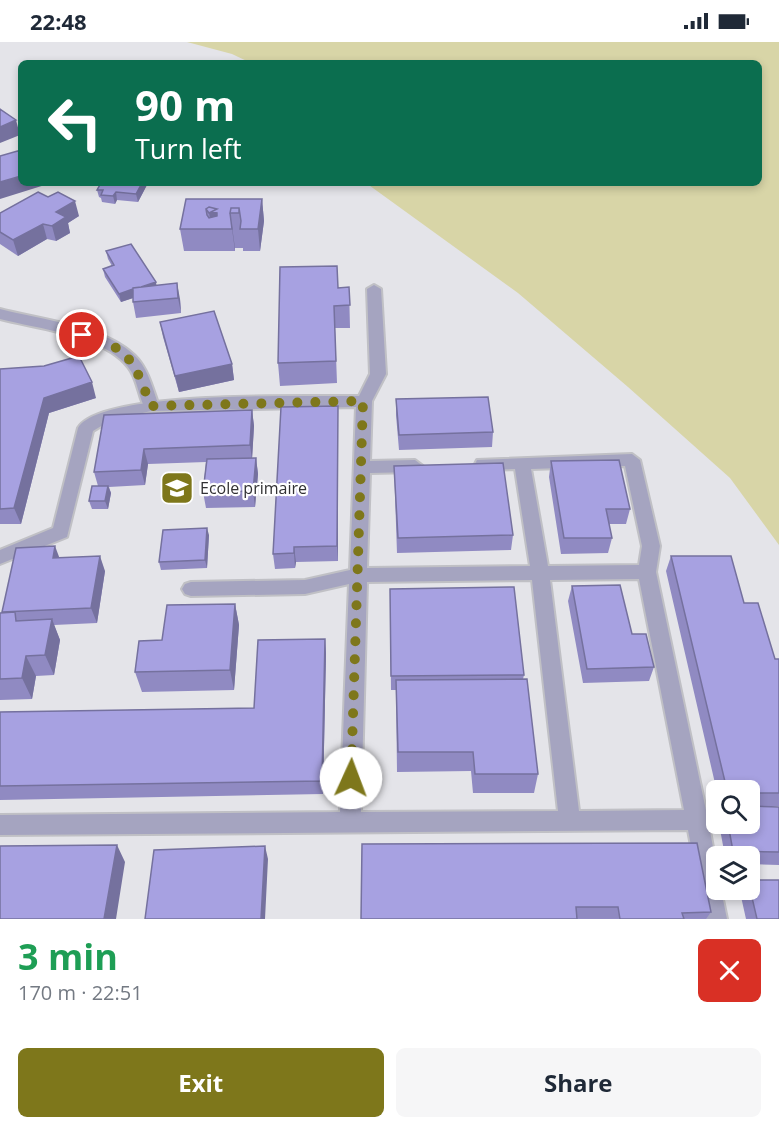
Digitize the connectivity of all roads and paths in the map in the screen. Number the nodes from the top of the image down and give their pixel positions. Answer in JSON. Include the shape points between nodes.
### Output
{"nodes":[{"id":1,"x":374,"y":289,"type":"dead end"},
{"id":2,"x":0,"y":314,"type":"edge"},
{"id":3,"x":363,"y":401,"type":"junction"},
{"id":4,"x":151,"y":406,"type":"junction"},
{"id":5,"x":522,"y":463,"type":"junction"},
{"id":6,"x":465,"y":465,"type":"edge"},
{"id":7,"x":431,"y":466,"type":"edge"},
{"id":8,"x":362,"y":467,"type":"junction"},
{"id":9,"x":0,"y":558,"type":"edge"},
{"id":10,"x":540,"y":572,"type":"junction"},
{"id":11,"x":646,"y":572,"type":"junction"},
{"id":12,"x":359,"y":575,"type":"junction"},
{"id":13,"x":191,"y":589,"type":"dead end"},
{"id":14,"x":697,"y":820,"type":"junction"},
{"id":15,"x":570,"y":821,"type":"junction"},
{"id":16,"x":350,"y":824,"type":"junction"},
{"id":17,"x":0,"y":825,"type":"edge"},
{"id":18,"x":716,"y":919,"type":"edge"}],
"edges":[{"from":1,"to":3,"type":"street","via":[[378,374]]},
{"from":2,"to":4,"type":"street","via":[[104,340],[123,351],[135,365]]},
{"from":3,"to":4,"type":"street"},
{"from":3,"to":8,"type":"street"},
{"from":4,"to":9,"type":"street","via":[[107,414],[86,429],[61,532]]},
{"from":5,"to":6,"type":"street"},
{"from":5,"to":10,"type":"street"},
{"from":5,"to":11,"type":"street","via":[[632,460],[651,546]]},
{"from":7,"to":8,"type":"street"},
{"from":8,"to":12,"type":"street"},
{"from":10,"to":11,"type":"street"},
{"from":10,"to":12,"type":"street"},
{"from":10,"to":15,"type":"street"},
{"from":11,"to":14,"type":"street"},
{"from":12,"to":13,"type":"street","via":[[305,586]]},
{"from":12,"to":16,"type":"street"},
{"from":14,"to":15,"type":"street"},
{"from":14,"to":18,"type":"street"},
{"from":15,"to":16,"type":"street"},
{"from":16,"to":17,"type":"street"}]}
